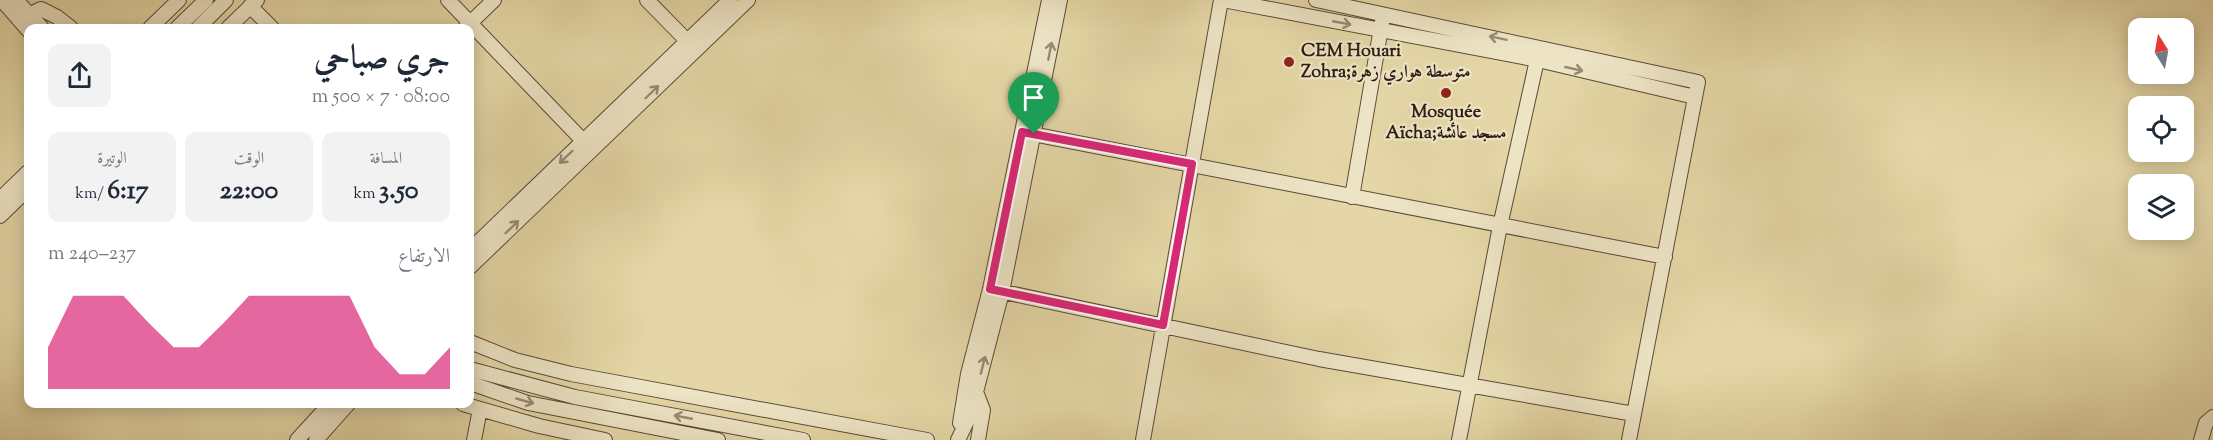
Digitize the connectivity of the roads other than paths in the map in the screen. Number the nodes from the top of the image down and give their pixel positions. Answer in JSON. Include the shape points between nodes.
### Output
{"nodes":[{"id":1,"x":2,"y":0,"type":"edge"},
{"id":2,"x":16,"y":0,"type":"edge"},
{"id":3,"x":179,"y":0,"type":"edge"},
{"id":4,"x":206,"y":0,"type":"edge"},
{"id":5,"x":226,"y":0,"type":"edge"},
{"id":6,"x":448,"y":0,"type":"edge"},
{"id":7,"x":494,"y":0,"type":"edge"},
{"id":8,"x":647,"y":0,"type":"edge"},
{"id":9,"x":730,"y":0,"type":"edge"},
{"id":10,"x":748,"y":0,"type":"edge"},
{"id":11,"x":1049,"y":0,"type":"edge"},
{"id":12,"x":1060,"y":0,"type":"edge"},
{"id":13,"x":1222,"y":0,"type":"edge"},
{"id":14,"x":1316,"y":0,"type":"edge"},
{"id":15,"x":254,"y":3,"type":"edge"},
{"id":16,"x":1383,"y":13,"type":"junction"},
{"id":17,"x":29,"y":23,"type":"edge"},
{"id":18,"x":66,"y":24,"type":"edge"},
{"id":19,"x":154,"y":24,"type":"edge"},
{"id":20,"x":181,"y":24,"type":"edge"},
{"id":21,"x":202,"y":24,"type":"edge"},
{"id":22,"x":232,"y":24,"type":"edge"},
{"id":23,"x":269,"y":24,"type":"edge"},
{"id":24,"x":466,"y":24,"type":"edge"},
{"id":25,"x":469,"y":24,"type":"edge"},
{"id":26,"x":1382,"y":31,"type":"junction"},
{"id":27,"x":474,"y":33,"type":"edge"},
{"id":28,"x":691,"y":46,"type":"junction"},
{"id":29,"x":1539,"y":54,"type":"junction"},
{"id":30,"x":1695,"y":97,"type":"junction"},
{"id":31,"x":1028,"y":133,"type":"junction"},
{"id":32,"x":587,"y":145,"type":"junction"},
{"id":33,"x":1192,"y":164,"type":"junction"},
{"id":34,"x":24,"y":176,"type":"edge"},
{"id":35,"x":24,"y":193,"type":"edge"},
{"id":36,"x":1352,"y":197,"type":"junction"},
{"id":37,"x":0,"y":199,"type":"edge"},
{"id":38,"x":24,"y":205,"type":"edge"},
{"id":39,"x":0,"y":217,"type":"edge"},
{"id":40,"x":1500,"y":226,"type":"junction"},
{"id":41,"x":474,"y":233,"type":"edge"},
{"id":42,"x":480,"y":240,"type":"junction"},
{"id":43,"x":474,"y":246,"type":"edge"},
{"id":44,"x":1665,"y":257,"type":"junction"},
{"id":45,"x":474,"y":263,"type":"edge"},
{"id":46,"x":996,"y":290,"type":"junction"},
{"id":47,"x":1163,"y":325,"type":"junction"},
{"id":48,"x":474,"y":344,"type":"edge"},
{"id":49,"x":474,"y":370,"type":"edge"},
{"id":50,"x":474,"y":384,"type":"edge"},
{"id":51,"x":1469,"y":386,"type":"junction"},
{"id":52,"x":976,"y":392,"type":"junction"},
{"id":53,"x":474,"y":407,"type":"edge"},
{"id":54,"x":326,"y":408,"type":"edge"},
{"id":55,"x":344,"y":408,"type":"edge"},
{"id":56,"x":480,"y":409,"type":"junction"},
{"id":57,"x":1634,"y":414,"type":"junction"},
{"id":58,"x":2213,"y":417,"type":"edge"},
{"id":59,"x":297,"y":440,"type":"edge"},
{"id":60,"x":316,"y":440,"type":"edge"},
{"id":61,"x":474,"y":440,"type":"edge"},
{"id":62,"x":605,"y":440,"type":"edge"},
{"id":63,"x":718,"y":440,"type":"edge"},
{"id":64,"x":802,"y":440,"type":"edge"},
{"id":65,"x":927,"y":440,"type":"edge"},
{"id":66,"x":957,"y":440,"type":"edge"},
{"id":67,"x":978,"y":440,"type":"edge"},
{"id":68,"x":1143,"y":440,"type":"edge"},
{"id":69,"x":1459,"y":440,"type":"edge"},
{"id":70,"x":1629,"y":440,"type":"edge"},
{"id":71,"x":2201,"y":440,"type":"edge"}],
"edges":[{"from":1,"to":17,"type":"street"},
{"from":2,"to":17,"type":"street"},
{"from":3,"to":19,"type":"street"},
{"from":4,"to":20,"type":"street"},
{"from":5,"to":21,"type":"street"},
{"from":6,"to":24,"type":"street"},
{"from":7,"to":25,"type":"street"},
{"from":8,"to":28,"type":"street"},
{"from":9,"to":28,"type":"street"},
{"from":10,"to":28,"type":"street"},
{"from":11,"to":31,"type":"street"},
{"from":31,"to":12,"type":"street","one_way":true},
{"from":13,"to":26,"type":"street","one_way":true},
{"from":13,"to":33,"type":"street"},
{"from":14,"to":16,"type":"street"},
{"from":15,"to":22,"type":"street"},
{"from":15,"to":23,"type":"street"},
{"from":16,"to":26,"type":"street"},
{"from":29,"to":16,"type":"street","one_way":true},
{"from":17,"to":18,"type":"street","via":[[41,9]]},
{"from":26,"to":29,"type":"street"},
{"from":26,"to":36,"type":"street"},
{"from":27,"to":32,"type":"street"},
{"from":28,"to":32,"type":"street"},
{"from":29,"to":30,"type":"street","one_way":true},
{"from":29,"to":30,"type":"street","via":[[1698,82]]},
{"from":29,"to":40,"type":"street"},
{"from":30,"to":44,"type":"street"},
{"from":31,"to":33,"type":"street"},
{"from":31,"to":46,"type":"street"},
{"from":32,"to":42,"type":"street","one_way":true},
{"from":45,"to":32,"type":"street","one_way":true},
{"from":33,"to":36,"type":"street"},
{"from":33,"to":47,"type":"street"},
{"from":34,"to":37,"type":"street"},
{"from":35,"to":39,"type":"street"},
{"from":36,"to":40,"type":"street"},
{"from":38,"to":39,"type":"street"},
{"from":40,"to":44,"type":"street"},
{"from":40,"to":51,"type":"street"},
{"from":41,"to":42,"type":"street"},
{"from":42,"to":43,"type":"street"},
{"from":44,"to":57,"type":"street"},
{"from":46,"to":47,"type":"street"},
{"from":52,"to":46,"type":"street","one_way":true},
{"from":46,"to":66,"type":"street","via":[[968,374]]},
{"from":47,"to":51,"type":"street"},
{"from":47,"to":68,"type":"street"},
{"from":48,"to":65,"type":"street","via":[[515,360],[571,374]]},
{"from":64,"to":49,"type":"street","one_way":true,"via":[[575,397]]},
{"from":50,"to":63,"type":"street","one_way":true,"via":[[539,405]]},
{"from":51,"to":57,"type":"street"},
{"from":51,"to":69,"type":"street"},
{"from":52,"to":66,"type":"street"},
{"from":52,"to":67,"type":"street","via":[[983,410]]},
{"from":53,"to":56,"type":"street"},
{"from":54,"to":59,"type":"street"},
{"from":55,"to":60,"type":"street"},
{"from":56,"to":61,"type":"street"},
{"from":56,"to":62,"type":"street"},
{"from":57,"to":70,"type":"street"},
{"from":58,"to":71,"type":"street","via":[[2206,423]]}]}
